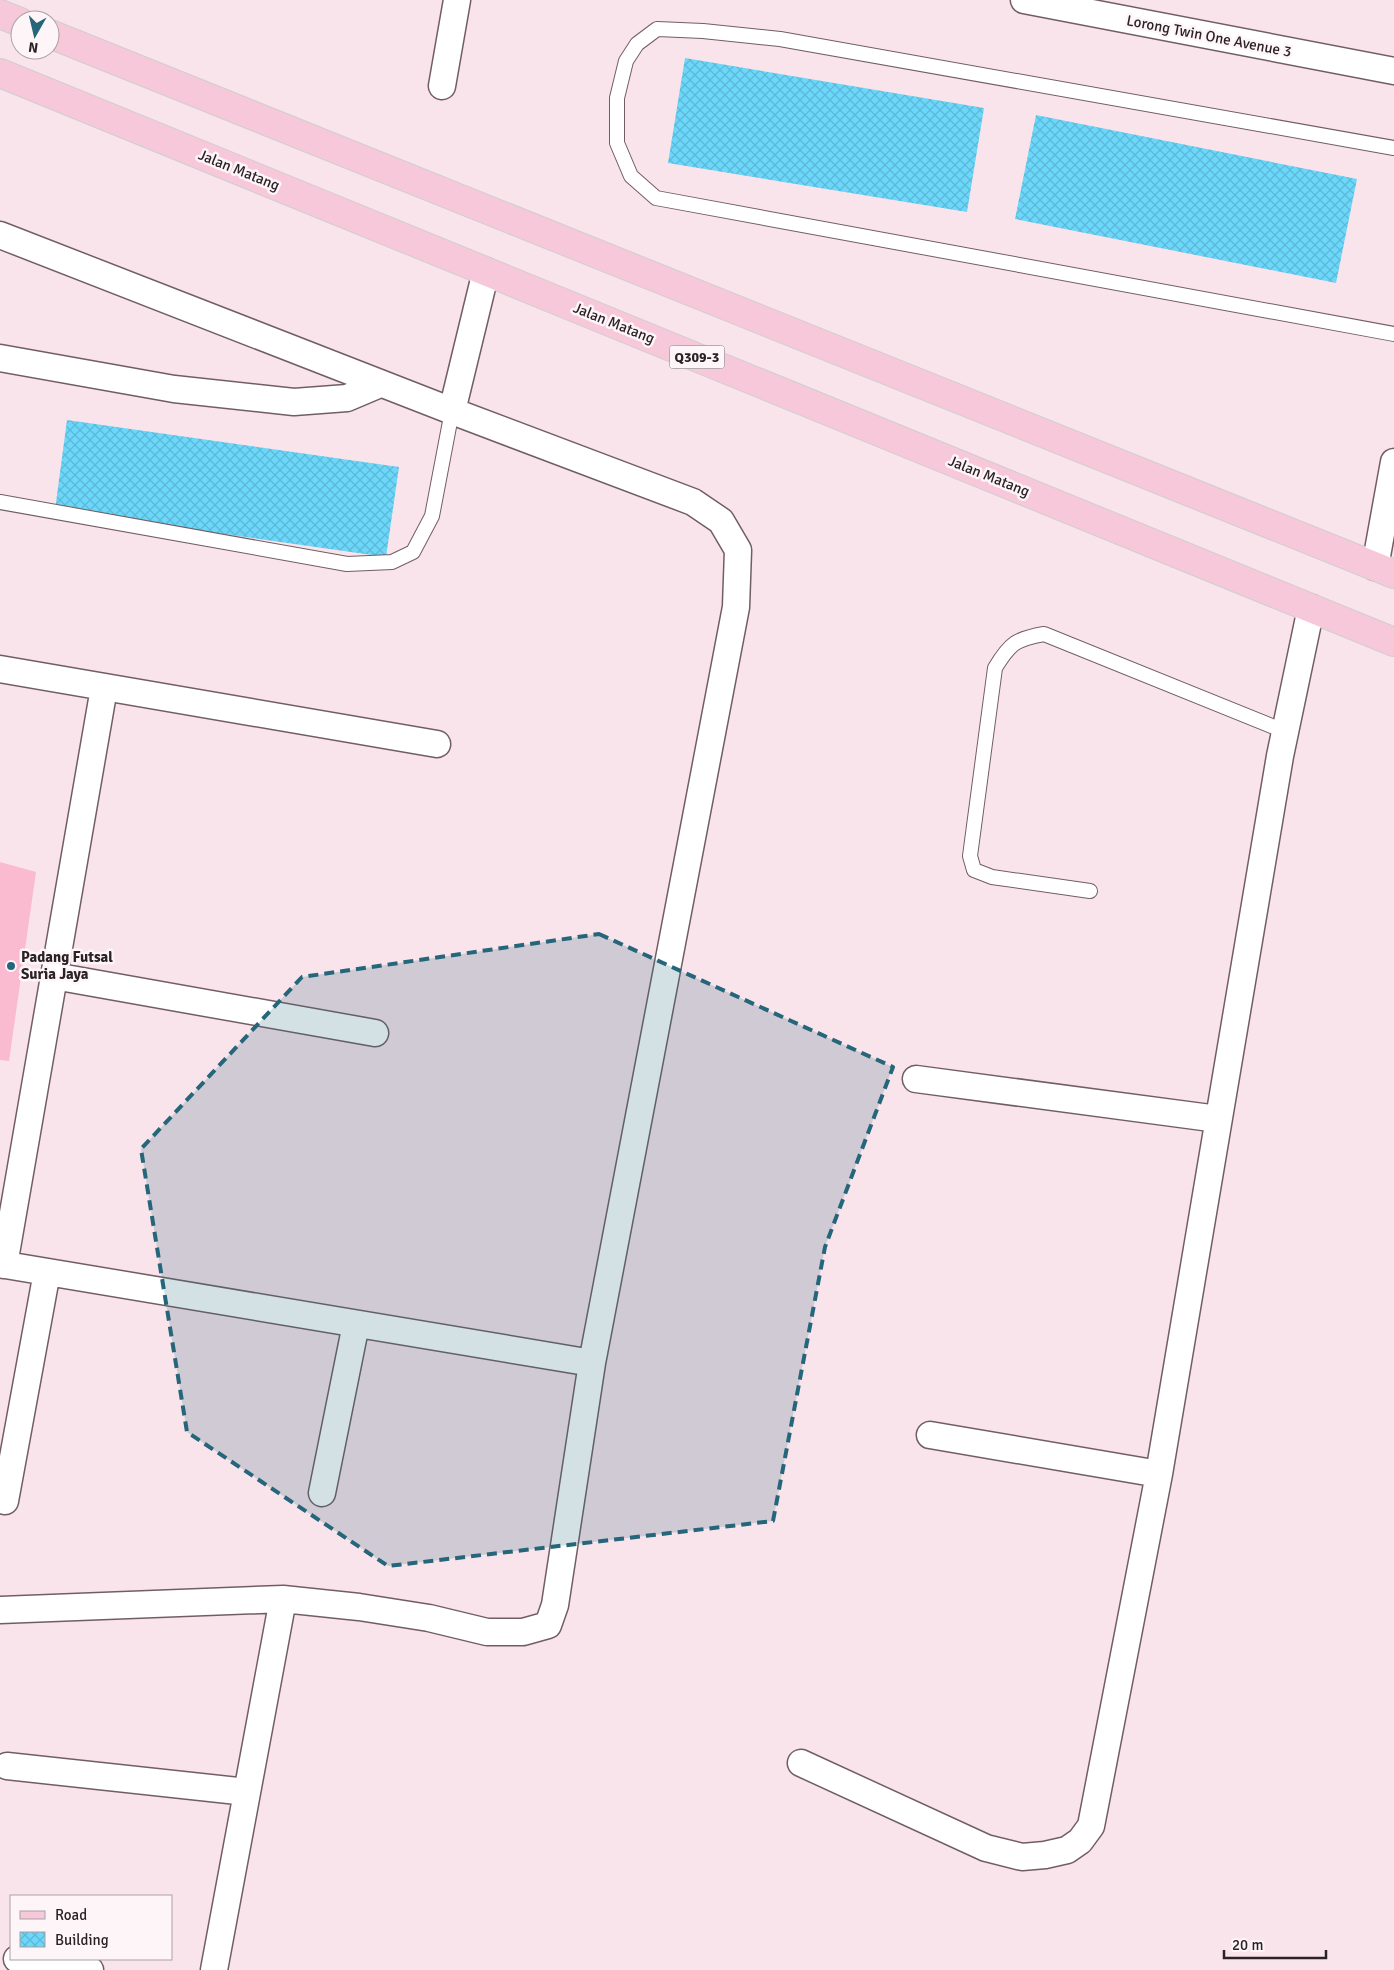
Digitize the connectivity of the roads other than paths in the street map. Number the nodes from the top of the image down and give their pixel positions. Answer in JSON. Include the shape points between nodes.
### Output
{"nodes":[{"id":1,"x":457,"y":0,"type":"edge"},
{"id":2,"x":1024,"y":0,"type":"edge"},
{"id":3,"x":60,"y":38,"type":"edge"},
{"id":4,"x":1394,"y":71,"type":"edge"},
{"id":5,"x":0,"y":73,"type":"edge"},
{"id":6,"x":442,"y":86,"type":"dead end"},
{"id":7,"x":1394,"y":148,"type":"edge"},
{"id":8,"x":0,"y":235,"type":"edge"},
{"id":9,"x":486,"y":271,"type":"junction"},
{"id":10,"x":1394,"y":334,"type":"edge"},
{"id":11,"x":0,"y":358,"type":"edge"},
{"id":12,"x":380,"y":384,"type":"junction"},
{"id":13,"x":452,"y":411,"type":"junction"},
{"id":14,"x":1394,"y":462,"type":"edge"},
{"id":15,"x":0,"y":502,"type":"edge"},
{"id":16,"x":1384,"y":570,"type":"edge"},
{"id":17,"x":1311,"y":608,"type":"junction"},
{"id":18,"x":1394,"y":642,"type":"edge"},
{"id":19,"x":0,"y":669,"type":"edge"},
{"id":20,"x":104,"y":688,"type":"junction"},
{"id":21,"x":1284,"y":732,"type":"junction"},
{"id":22,"x":437,"y":744,"type":"dead end"},
{"id":23,"x":1090,"y":891,"type":"dead end"},
{"id":24,"x":54,"y":976,"type":"junction"},
{"id":25,"x":375,"y":1033,"type":"dead end"},
{"id":26,"x":916,"y":1079,"type":"dead end"},
{"id":27,"x":1218,"y":1119,"type":"junction"},
{"id":28,"x":2,"y":1265,"type":"edge"},
{"id":29,"x":47,"y":1272,"type":"junction"},
{"id":30,"x":356,"y":1324,"type":"junction"},
{"id":31,"x":592,"y":1363,"type":"junction"},
{"id":32,"x":930,"y":1435,"type":"dead end"},
{"id":33,"x":1158,"y":1474,"type":"junction"},
{"id":34,"x":322,"y":1493,"type":"dead end"},
{"id":35,"x":5,"y":1501,"type":"dead end"},
{"id":36,"x":283,"y":1599,"type":"junction"},
{"id":37,"x":0,"y":1610,"type":"edge"},
{"id":38,"x":801,"y":1764,"type":"dead end"},
{"id":39,"x":6,"y":1766,"type":"dead end"},
{"id":40,"x":247,"y":1792,"type":"junction"},
{"id":41,"x":24,"y":1960,"type":"edge"},
{"id":42,"x":90,"y":1970,"type":"edge"},
{"id":43,"x":214,"y":1970,"type":"edge"}],
"edges":[{"from":1,"to":6,"type":"street"},
{"from":2,"to":4,"type":"street","name":"Lorong Twin One Avenue 3"},
{"from":3,"to":16,"type":"main road"},
{"from":5,"to":9,"type":"main road","name":"Jalan Matang","number":"Q309-3"},
{"from":7,"to":10,"type":"lane","via":[[780,39],[703,31],[657,29],[637,44],[626,61],[617,98],[617,143],[631,176],[656,198]]},
{"from":8,"to":12,"type":"street"},
{"from":9,"to":13,"type":"street"},
{"from":9,"to":17,"type":"main road","name":"Jalan Matang","number":"Q309-3"},
{"from":11,"to":12,"type":"street","via":[[174,389],[294,402],[347,398]]},
{"from":12,"to":13,"type":"street"},
{"from":13,"to":15,"type":"lane","via":[[432,516],[413,552],[392,562],[347,564]]},
{"from":13,"to":31,"type":"street","via":[[693,502],[721,521],[738,550],[736,607]]},
{"from":14,"to":16,"type":"street"},
{"from":17,"to":18,"type":"main road","name":"Jalan Matang","number":"Q309-3"},
{"from":17,"to":21,"type":"street"},
{"from":19,"to":20,"type":"street"},
{"from":20,"to":22,"type":"street"},
{"from":20,"to":24,"type":"street"},
{"from":21,"to":23,"type":"lane","via":[[1044,634],[1024,637],[1006,650],[995,668],[970,856],[974,870],[992,877]]},
{"from":21,"to":27,"type":"street"},
{"from":24,"to":25,"type":"street"},
{"from":24,"to":28,"type":"street"},
{"from":26,"to":27,"type":"street"},
{"from":27,"to":33,"type":"street"},
{"from":28,"to":29,"type":"street"},
{"from":29,"to":30,"type":"street"},
{"from":29,"to":35,"type":"street"},
{"from":30,"to":31,"type":"street"},
{"from":30,"to":34,"type":"street"},
{"from":31,"to":36,"type":"street","via":[[556,1605],[548,1625],[523,1632],[487,1632],[420,1616]]},
{"from":32,"to":33,"type":"street"},
{"from":33,"to":38,"type":"street","via":[[1091,1826],[1080,1841],[1067,1850],[1022,1857],[986,1848]]},
{"from":36,"to":37,"type":"street"},
{"from":36,"to":40,"type":"street"},
{"from":39,"to":40,"type":"street"},
{"from":40,"to":43,"type":"street"},
{"from":41,"to":42,"type":"street"}]}
